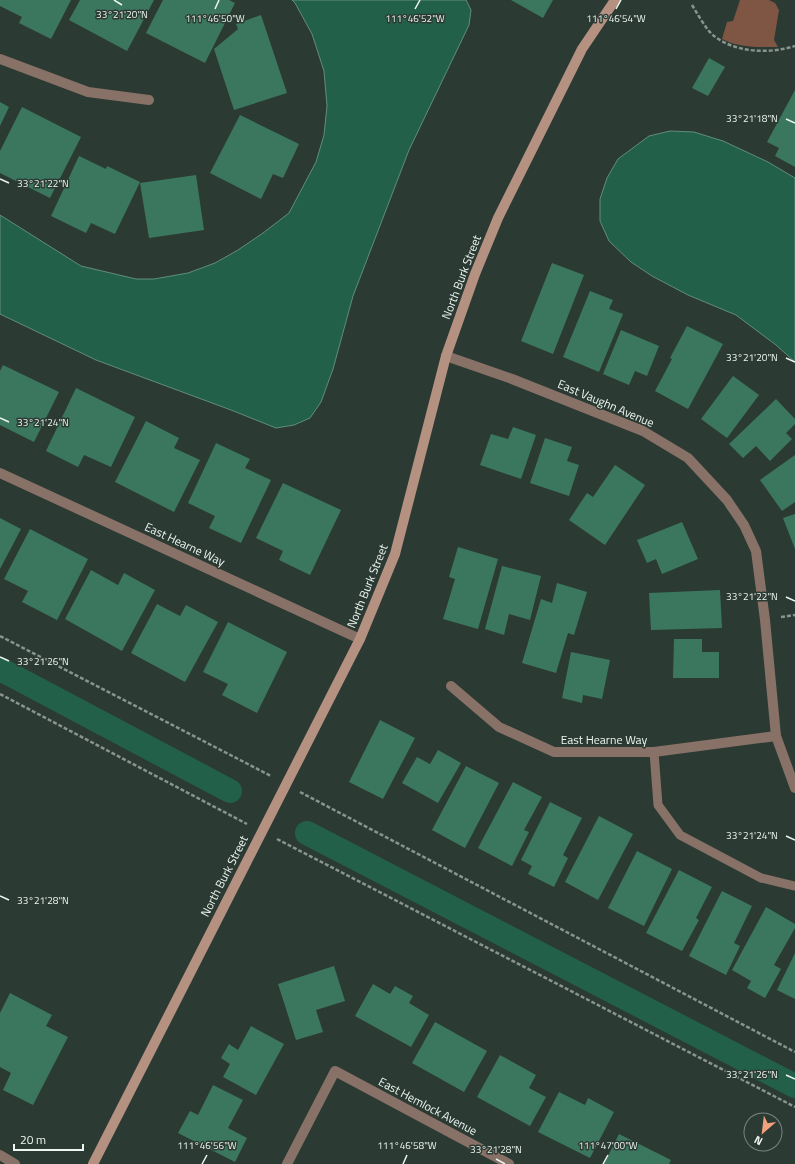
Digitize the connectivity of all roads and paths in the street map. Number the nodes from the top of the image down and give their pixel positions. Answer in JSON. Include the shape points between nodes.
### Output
{"nodes":[{"id":1,"x":615,"y":0,"type":"edge"},
{"id":2,"x":692,"y":5,"type":"dead end"},
{"id":3,"x":795,"y":46,"type":"edge"},
{"id":4,"x":0,"y":59,"type":"edge"},
{"id":5,"x":149,"y":100,"type":"dead end"},
{"id":6,"x":446,"y":356,"type":"junction"},
{"id":7,"x":0,"y":473,"type":"edge"},
{"id":8,"x":0,"y":636,"type":"edge"},
{"id":9,"x":360,"y":639,"type":"junction"},
{"id":10,"x":451,"y":686,"type":"dead end"},
{"id":11,"x":0,"y":694,"type":"edge"},
{"id":12,"x":776,"y":736,"type":"junction"},
{"id":13,"x":654,"y":752,"type":"junction"},
{"id":14,"x":795,"y":788,"type":"edge"},
{"id":15,"x":283,"y":789,"type":"junction"},
{"id":16,"x":263,"y":827,"type":"junction"},
{"id":17,"x":795,"y":886,"type":"edge"},
{"id":18,"x":795,"y":1052,"type":"edge"},
{"id":19,"x":795,"y":1107,"type":"edge"},
{"id":20,"x":0,"y":1155,"type":"edge"},
{"id":21,"x":15,"y":1164,"type":"edge"},
{"id":22,"x":93,"y":1164,"type":"edge"},
{"id":23,"x":287,"y":1164,"type":"edge"},
{"id":24,"x":509,"y":1164,"type":"edge"}],
"edges":[{"from":1,"to":6,"type":"street","name":"North Burk Street","via":[[582,50],[498,218]]},
{"from":2,"to":3,"type":"path","via":[[712,35],[734,47],[759,51]]},
{"from":4,"to":5,"type":"street","via":[[88,92]]},
{"from":6,"to":9,"type":"street","name":"North Burk Street","via":[[395,554]]},
{"from":6,"to":12,"type":"street","name":"East Vaughn Avenue","via":[[643,431],[688,458],[727,500],[744,524],[756,551]]},
{"from":7,"to":9,"type":"street","name":"East Hearne Way"},
{"from":8,"to":15,"type":"path"},
{"from":9,"to":15,"type":"street","name":"North Burk Street"},
{"from":10,"to":13,"type":"street","name":"East Hearne Way","via":[[499,727],[554,752]]},
{"from":11,"to":16,"type":"path"},
{"from":12,"to":13,"type":"street","name":"East Hearne Way"},
{"from":12,"to":14,"type":"street","name":"East Vaughn Avenue"},
{"from":13,"to":17,"type":"lane","via":[[658,806],[680,835],[761,878]]},
{"from":15,"to":16,"type":"street","name":"North Burk Street"},
{"from":15,"to":18,"type":"path"},
{"from":16,"to":19,"type":"path"},
{"from":16,"to":22,"type":"street","name":"North Burk Street"},
{"from":20,"to":21,"type":"street"},
{"from":23,"to":24,"type":"street","name":"East Hemlock Avenue","via":[[334,1071]]}]}
